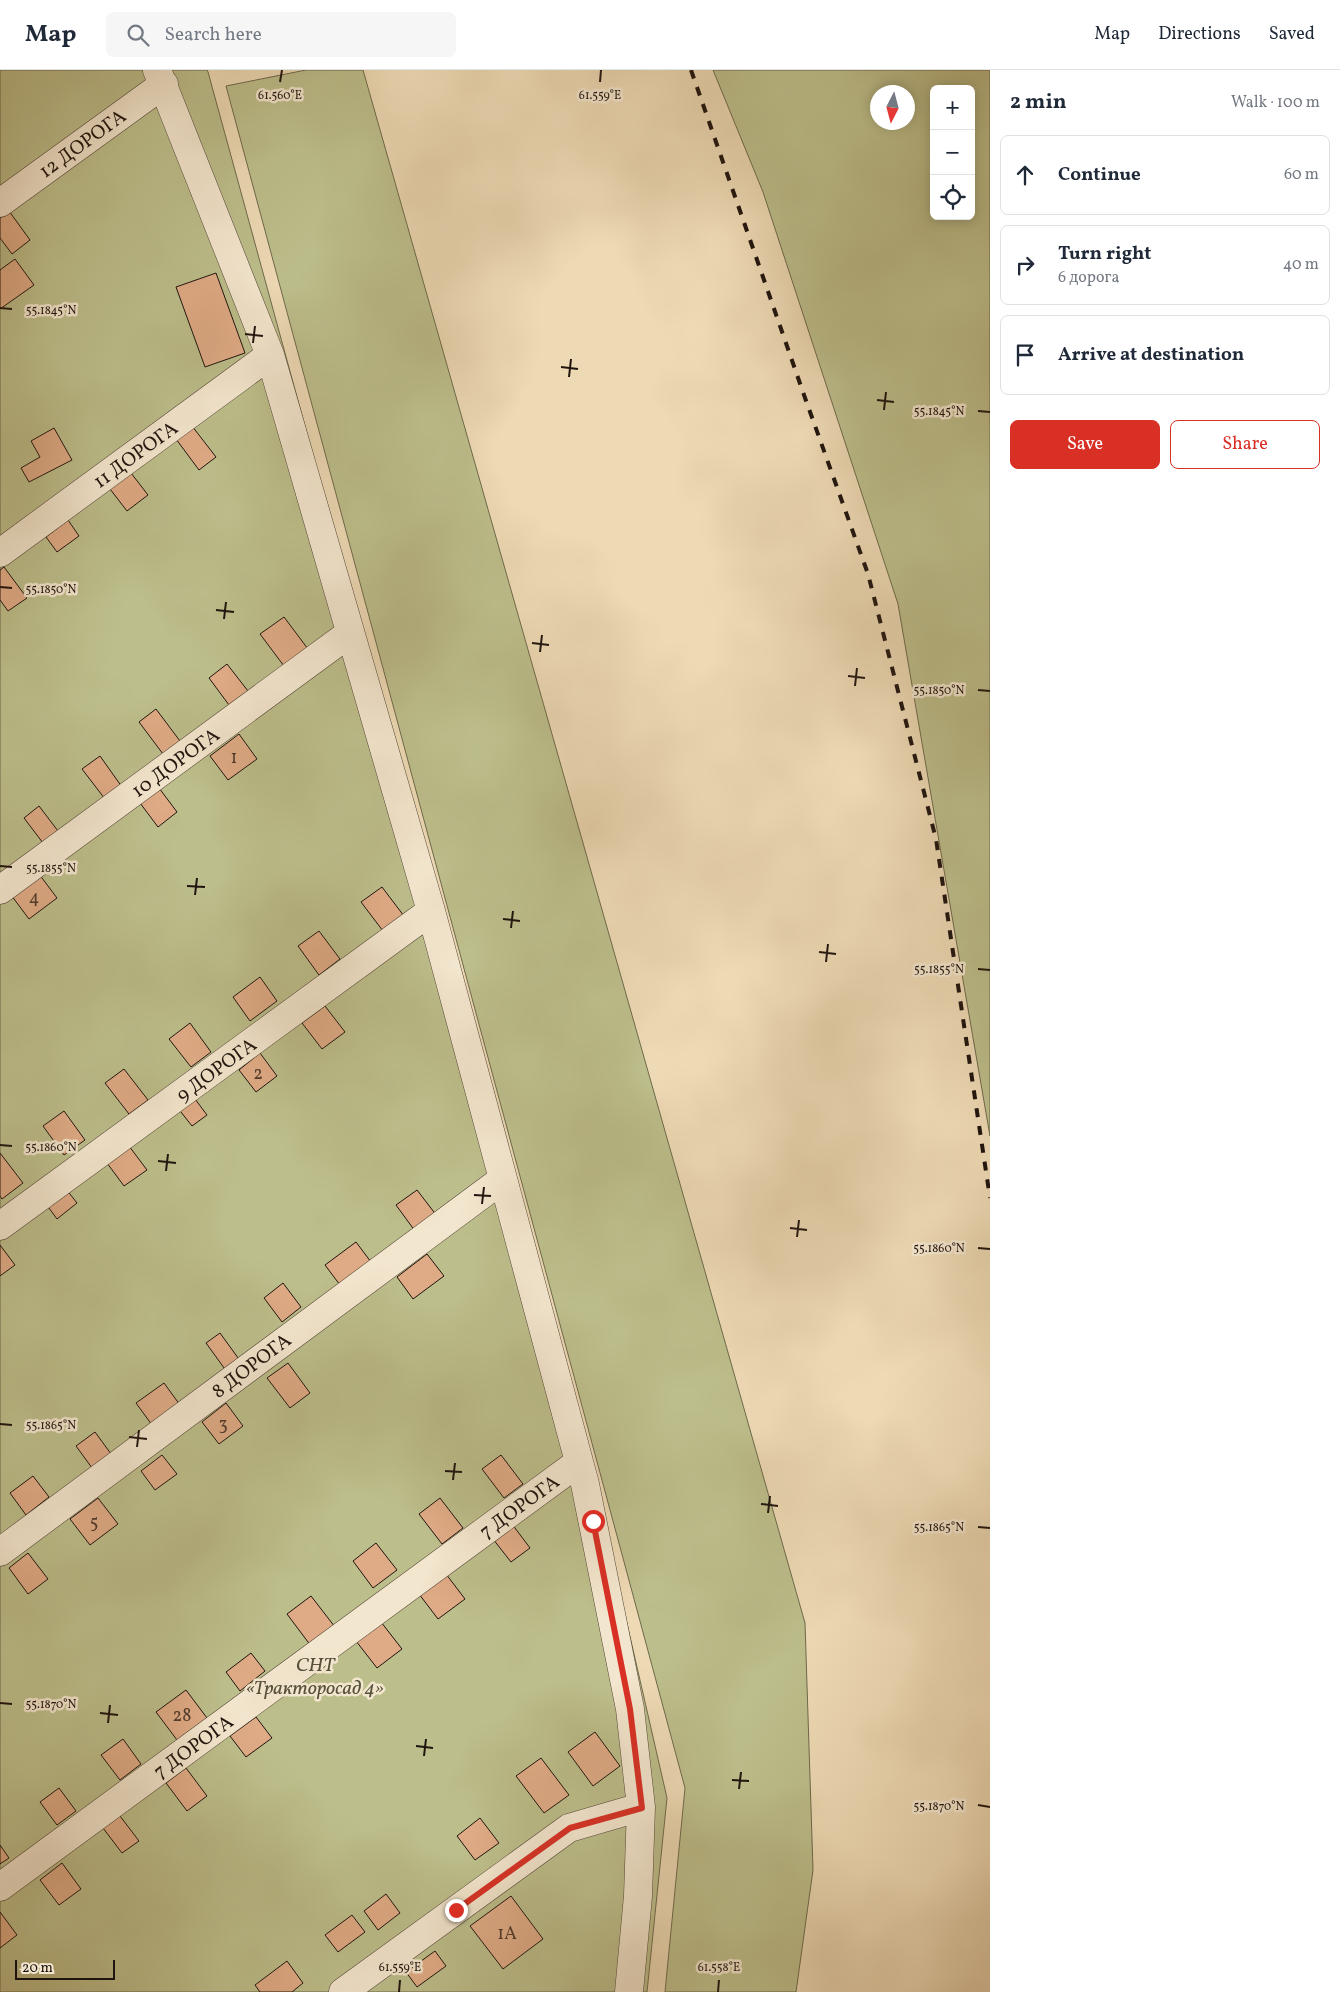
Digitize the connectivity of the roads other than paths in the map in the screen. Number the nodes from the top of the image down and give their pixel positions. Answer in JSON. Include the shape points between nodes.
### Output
{"nodes":[{"id":1,"x":160,"y":77,"type":"edge"},
{"id":2,"x":0,"y":203,"type":"edge"},
{"id":3,"x":270,"y":355,"type":"junction"},
{"id":4,"x":0,"y":553,"type":"edge"},
{"id":5,"x":350,"y":633,"type":"junction"},
{"id":6,"x":0,"y":890,"type":"edge"},
{"id":7,"x":431,"y":911,"type":"junction"},
{"id":8,"x":503,"y":1179,"type":"junction"},
{"id":9,"x":0,"y":1226,"type":"edge"},
{"id":10,"x":580,"y":1462,"type":"junction"},
{"id":11,"x":0,"y":1552,"type":"edge"},
{"id":12,"x":642,"y":1808,"type":"junction"},
{"id":13,"x":0,"y":1887,"type":"edge"},
{"id":14,"x":343,"y":1992,"type":"edge"},
{"id":15,"x":630,"y":1992,"type":"edge"}],
"edges":[{"from":1,"to":2,"type":"street","name":"12 ДОРОГА"},
{"from":1,"to":3,"type":"street"},
{"from":3,"to":4,"type":"street","name":"11 ДОРОГА"},
{"from":3,"to":5,"type":"street"},
{"from":5,"to":6,"type":"street","name":"10 ДОРОГА"},
{"from":5,"to":7,"type":"street"},
{"from":7,"to":8,"type":"street"},
{"from":7,"to":9,"type":"street","name":"9 ДОРОГА"},
{"from":8,"to":10,"type":"street"},
{"from":8,"to":11,"type":"street","name":"8 ДОРОГА"},
{"from":10,"to":12,"type":"street","via":[[630,1709]]},
{"from":10,"to":13,"type":"street","name":"7 ДОРОГА"},
{"from":12,"to":14,"type":"street","via":[[570,1828]]},
{"from":12,"to":15,"type":"street"}]}
